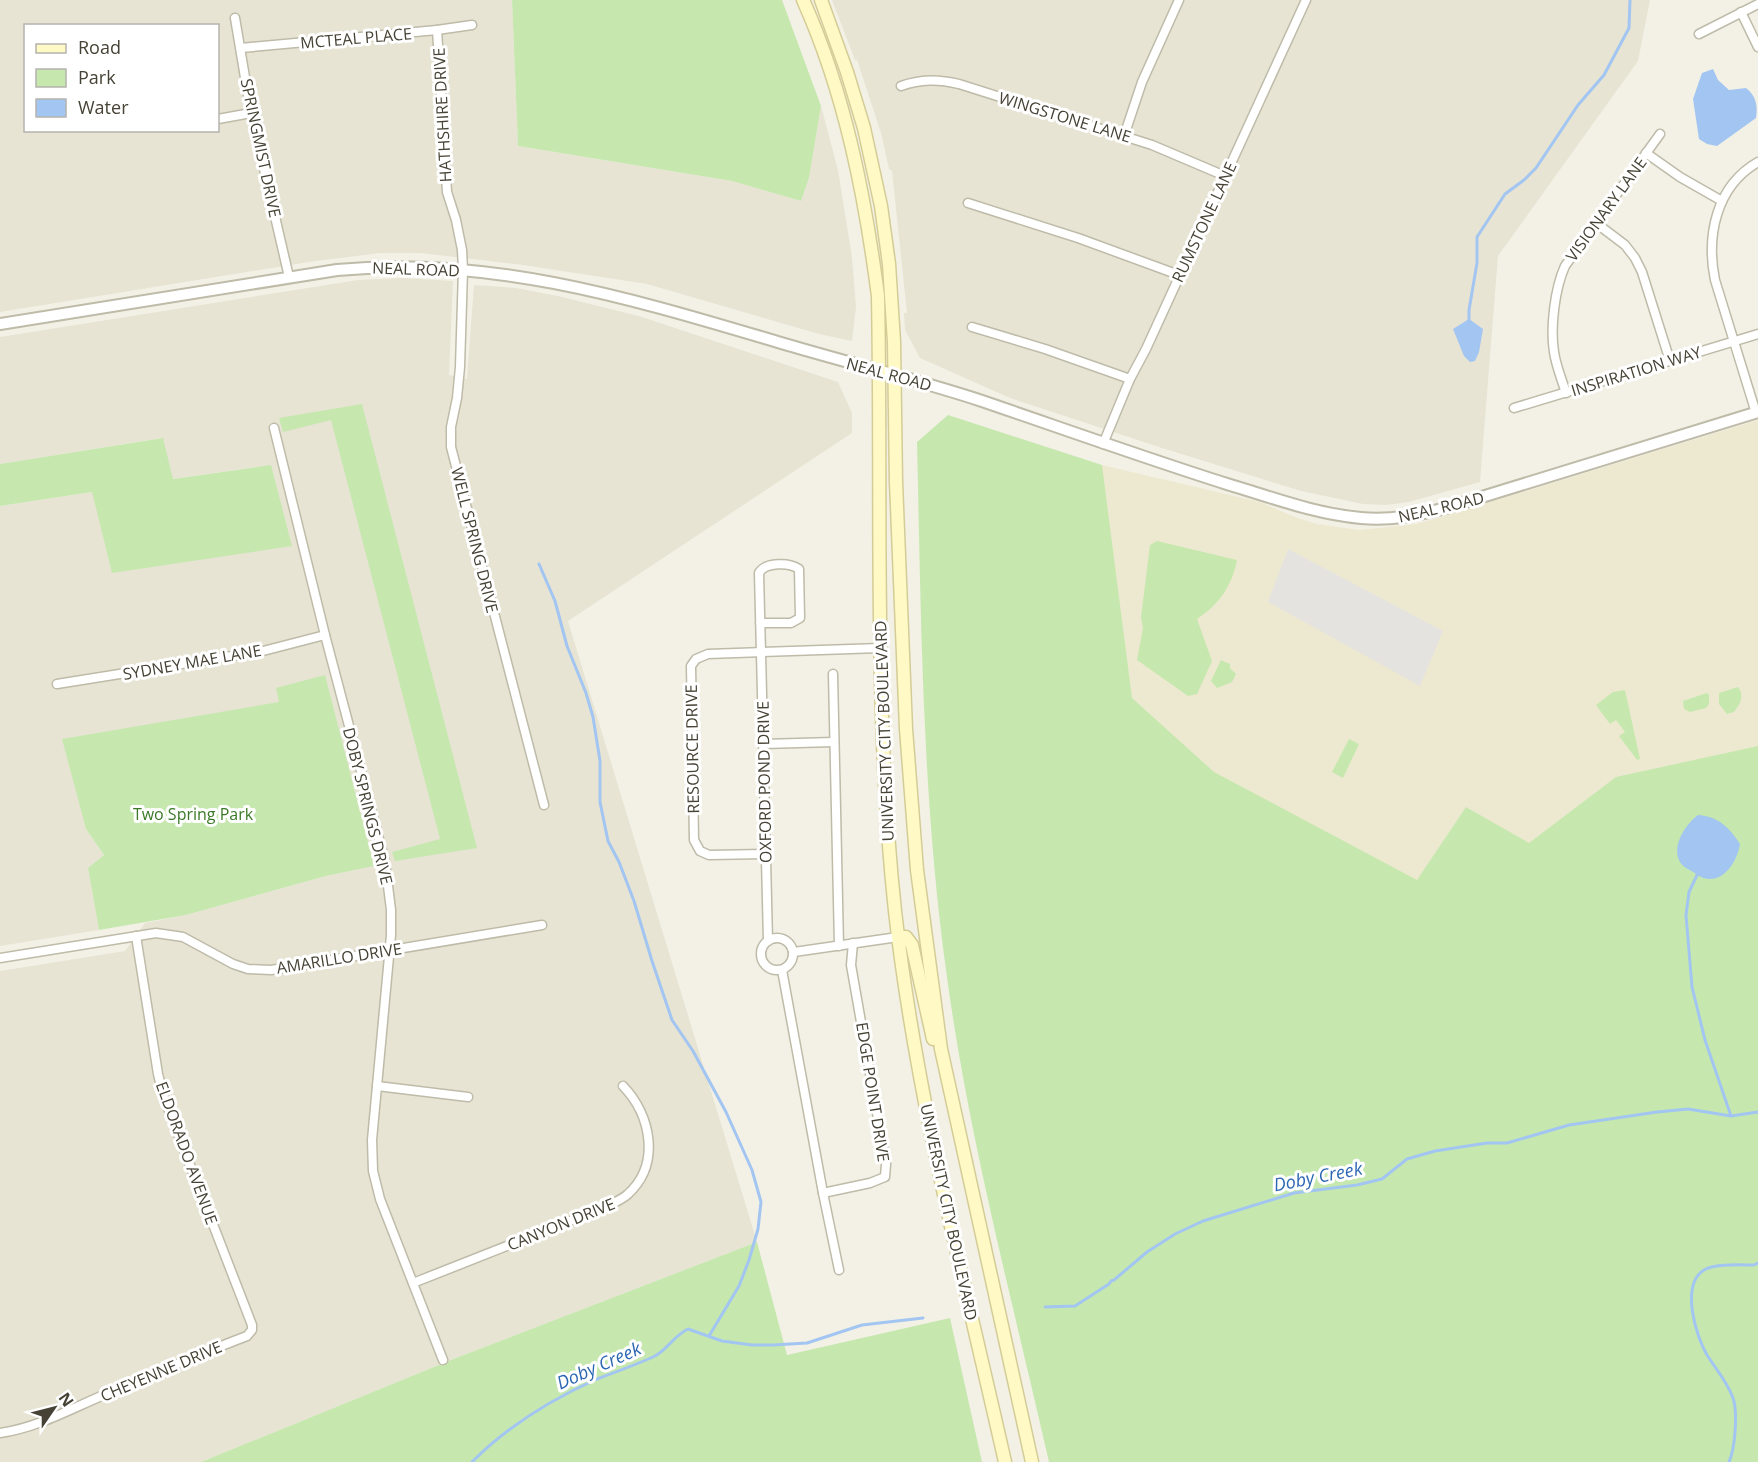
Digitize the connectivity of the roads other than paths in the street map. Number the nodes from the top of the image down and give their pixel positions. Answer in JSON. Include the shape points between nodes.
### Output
{"nodes":[{"id":1,"x":802,"y":0,"type":"edge"},
{"id":2,"x":821,"y":0,"type":"edge"},
{"id":3,"x":1179,"y":0,"type":"edge"},
{"id":4,"x":1306,"y":0,"type":"edge"},
{"id":5,"x":1758,"y":4,"type":"edge"},
{"id":6,"x":1741,"y":12,"type":"junction"},
{"id":7,"x":235,"y":18,"type":"dead end"},
{"id":8,"x":472,"y":25,"type":"dead end"},
{"id":9,"x":437,"y":30,"type":"junction"},
{"id":10,"x":1699,"y":34,"type":"dead end"},
{"id":11,"x":1758,"y":47,"type":"edge"},
{"id":12,"x":241,"y":48,"type":"junction"},
{"id":13,"x":901,"y":86,"type":"dead end"},
{"id":14,"x":250,"y":113,"type":"junction"},
{"id":15,"x":219,"y":119,"type":"edge"},
{"id":16,"x":1660,"y":134,"type":"dead end"},
{"id":17,"x":1124,"y":136,"type":"junction"},
{"id":18,"x":1646,"y":153,"type":"junction"},
{"id":19,"x":1758,"y":162,"type":"edge"},
{"id":20,"x":1225,"y":176,"type":"junction"},
{"id":21,"x":1722,"y":201,"type":"junction"},
{"id":22,"x":968,"y":203,"type":"dead end"},
{"id":23,"x":1596,"y":223,"type":"junction"},
{"id":24,"x":463,"y":270,"type":"junction"},
{"id":25,"x":1179,"y":275,"type":"junction"},
{"id":26,"x":289,"y":277,"type":"junction"},
{"id":27,"x":0,"y":324,"type":"edge"},
{"id":28,"x":972,"y":327,"type":"dead end"},
{"id":29,"x":1758,"y":334,"type":"edge"},
{"id":30,"x":1734,"y":341,"type":"junction"},
{"id":31,"x":1670,"y":361,"type":"junction"},
{"id":32,"x":878,"y":371,"type":"junction"},
{"id":33,"x":895,"y":375,"type":"junction"},
{"id":34,"x":1130,"y":379,"type":"junction"},
{"id":35,"x":1566,"y":393,"type":"junction"},
{"id":36,"x":1514,"y":408,"type":"dead end"},
{"id":37,"x":1757,"y":412,"type":"edge"},
{"id":38,"x":274,"y":428,"type":"dead end"},
{"id":39,"x":1103,"y":444,"type":"junction"},
{"id":40,"x":760,"y":623,"type":"junction"},
{"id":41,"x":325,"y":635,"type":"junction"},
{"id":42,"x":880,"y":648,"type":"junction"},
{"id":43,"x":761,"y":652,"type":"junction"},
{"id":44,"x":833,"y":674,"type":"dead end"},
{"id":45,"x":57,"y":684,"type":"dead end"},
{"id":46,"x":834,"y":742,"type":"junction"},
{"id":47,"x":763,"y":744,"type":"junction"},
{"id":48,"x":544,"y":805,"type":"dead end"},
{"id":49,"x":766,"y":854,"type":"junction"},
{"id":50,"x":542,"y":924,"type":"dead end"},
{"id":51,"x":136,"y":936,"type":"junction"},
{"id":52,"x":898,"y":937,"type":"junction"},
{"id":53,"x":768,"y":941,"type":"junction"},
{"id":54,"x":853,"y":943,"type":"junction"},
{"id":55,"x":839,"y":946,"type":"junction"},
{"id":56,"x":389,"y":950,"type":"junction"},
{"id":57,"x":794,"y":952,"type":"junction"},
{"id":58,"x":0,"y":958,"type":"edge"},
{"id":59,"x":782,"y":970,"type":"junction"},
{"id":60,"x":941,"y":1049,"type":"junction"},
{"id":61,"x":377,"y":1086,"type":"junction"},
{"id":62,"x":623,"y":1086,"type":"dead end"},
{"id":63,"x":468,"y":1097,"type":"dead end"},
{"id":64,"x":823,"y":1193,"type":"junction"},
{"id":65,"x":839,"y":1270,"type":"dead end"},
{"id":66,"x":413,"y":1283,"type":"junction"},
{"id":67,"x":252,"y":1330,"type":"joint"},
{"id":68,"x":443,"y":1360,"type":"dead end"},
{"id":69,"x":0,"y":1432,"type":"edge"},
{"id":70,"x":1005,"y":1462,"type":"edge"},
{"id":71,"x":1032,"y":1462,"type":"edge"}],
"edges":[{"from":1,"to":32,"type":"main road","name":"UNIVERSITY CITY BOULEVARD","via":[[838,100],[866,211],[878,296]]},
{"from":2,"to":33,"type":"main road","name":"UNIVERSITY CITY BOULEVARD","via":[[857,104],[876,180],[890,273]]},
{"from":3,"to":17,"type":"street","via":[[1142,82]]},
{"from":4,"to":20,"type":"street","name":"RUMSTONE LANE"},
{"from":5,"to":6,"type":"street"},
{"from":6,"to":10,"type":"street"},
{"from":6,"to":11,"type":"street"},
{"from":7,"to":12,"type":"street","name":"SPRINGMIST DRIVE"},
{"from":8,"to":9,"type":"street","name":"MCTEAL PLACE"},
{"from":9,"to":12,"type":"street","name":"MCTEAL PLACE"},
{"from":9,"to":24,"type":"street","name":"HATHSHIRE DRIVE","via":[[447,192],[456,220]]},
{"from":12,"to":14,"type":"street","name":"SPRINGMIST DRIVE"},
{"from":13,"to":17,"type":"street","name":"WINGSTONE LANE","via":[[943,80]]},
{"from":14,"to":15,"type":"street"},
{"from":14,"to":26,"type":"street","name":"SPRINGMIST DRIVE"},
{"from":16,"to":18,"type":"street","name":"VISIONARY LANE"},
{"from":17,"to":20,"type":"street","name":"WINGSTONE LANE"},
{"from":18,"to":21,"type":"street"},
{"from":18,"to":23,"type":"street","name":"VISIONARY LANE"},
{"from":19,"to":21,"type":"street","via":[[1733,184]]},
{"from":20,"to":25,"type":"street","name":"RUMSTONE LANE"},
{"from":21,"to":30,"type":"street","via":[[1712,230],[1711,260]]},
{"from":22,"to":25,"type":"street"},
{"from":23,"to":31,"type":"street","via":[[1635,258]]},
{"from":23,"to":35,"type":"street","name":"VISIONARY LANE","via":[[1559,280],[1552,337]]},
{"from":24,"to":26,"type":"street","name":"NEAL ROAD","via":[[384,266]]},
{"from":24,"to":32,"type":"street","name":"NEAL ROAD","via":[[572,285]]},
{"from":24,"to":48,"type":"street","name":"WELL SPRING DRIVE","via":[[460,367],[451,447]]},
{"from":25,"to":34,"type":"street","name":"RUMSTONE LANE"},
{"from":26,"to":27,"type":"street","name":"NEAL ROAD"},
{"from":28,"to":34,"type":"street"},
{"from":29,"to":30,"type":"street","name":"INSPIRATION WAY"},
{"from":30,"to":31,"type":"street","name":"INSPIRATION WAY"},
{"from":30,"to":37,"type":"street"},
{"from":31,"to":35,"type":"street","name":"INSPIRATION WAY"},
{"from":32,"to":33,"type":"street","name":"NEAL ROAD"},
{"from":32,"to":42,"type":"main road","name":"UNIVERSITY CITY BOULEVARD"},
{"from":33,"to":39,"type":"street","name":"NEAL ROAD"},
{"from":33,"to":60,"type":"main road","name":"UNIVERSITY CITY BOULEVARD","via":[[908,761],[916,870]]},
{"from":34,"to":39,"type":"street","name":"RUMSTONE LANE"},
{"from":35,"to":36,"type":"street","name":"INSPIRATION WAY"},
{"from":37,"to":39,"type":"street","name":"NEAL ROAD","via":[[1446,508],[1390,519],[1314,510]]},
{"from":38,"to":41,"type":"street","name":"DOBY SPRINGS DRIVE"},
{"from":40,"to":40,"type":"street","name":"OXFORD POND DRIVE","via":[[791,623],[800,618],[799,569],[794,565],[761,569]]},
{"from":40,"to":43,"type":"street","name":"OXFORD POND DRIVE"},
{"from":41,"to":45,"type":"street","name":"SYDNEY MAE LANE","via":[[263,651]]},
{"from":41,"to":56,"type":"street","name":"DOBY SPRINGS DRIVE","via":[[385,862],[391,910]]},
{"from":42,"to":43,"type":"street","name":"RESOURCE DRIVE"},
{"from":42,"to":52,"type":"main road","name":"UNIVERSITY CITY BOULEVARD","via":[[886,802]]},
{"from":43,"to":47,"type":"street","name":"OXFORD POND DRIVE"},
{"from":43,"to":49,"type":"street","name":"RESOURCE DRIVE","via":[[708,654],[696,659],[690,672],[694,840],[700,851],[709,855]]},
{"from":44,"to":46,"type":"street"},
{"from":46,"to":47,"type":"street"},
{"from":46,"to":55,"type":"street"},
{"from":47,"to":49,"type":"street","name":"OXFORD POND DRIVE"},
{"from":49,"to":53,"type":"street","name":"OXFORD POND DRIVE"},
{"from":50,"to":56,"type":"street","name":"AMARILLO DRIVE"},
{"from":51,"to":56,"type":"street","name":"AMARILLO DRIVE","via":[[156,933],[183,937],[225,961],[256,970]]},
{"from":51,"to":58,"type":"street","name":"AMARILLO DRIVE"},
{"from":51,"to":67,"type":"street","name":"ELDORADO AVENUE","via":[[164,1098]]},
{"from":52,"to":54,"type":"street"},
{"from":52,"to":60,"type":"main road","via":[[911,942],[932,1037]]},
{"from":52,"to":70,"type":"main road","name":"UNIVERSITY CITY BOULEVARD","via":[[930,1126]]},
{"from":53,"to":57,"type":"street","via":[[786,940]]},
{"from":53,"to":59,"type":"street","name":"OXFORD POND DRIVE","via":[[760,952],[763,963],[771,970]]},
{"from":54,"to":55,"type":"street"},
{"from":54,"to":64,"type":"street","name":"EDGE POINT DRIVE","via":[[851,964],[886,1164],[885,1177]]},
{"from":55,"to":57,"type":"street"},
{"from":56,"to":61,"type":"street","name":"DOBY SPRINGS DRIVE"},
{"from":57,"to":59,"type":"street","via":[[791,964]]},
{"from":59,"to":64,"type":"street"},
{"from":60,"to":71,"type":"main road","name":"UNIVERSITY CITY BOULEVARD"},
{"from":61,"to":63,"type":"street"},
{"from":61,"to":66,"type":"street","name":"DOBY SPRINGS DRIVE","via":[[373,1171]]},
{"from":62,"to":66,"type":"street","name":"CANYON DRIVE","via":[[639,1106],[650,1149],[641,1179],[629,1194],[608,1206]]},
{"from":64,"to":65,"type":"street"},
{"from":66,"to":68,"type":"street","name":"DOBY SPRINGS DRIVE"},
{"from":67,"to":69,"type":"street","name":"CHEYENNE DRIVE","via":[[248,1336],[23,1429]]}]}
